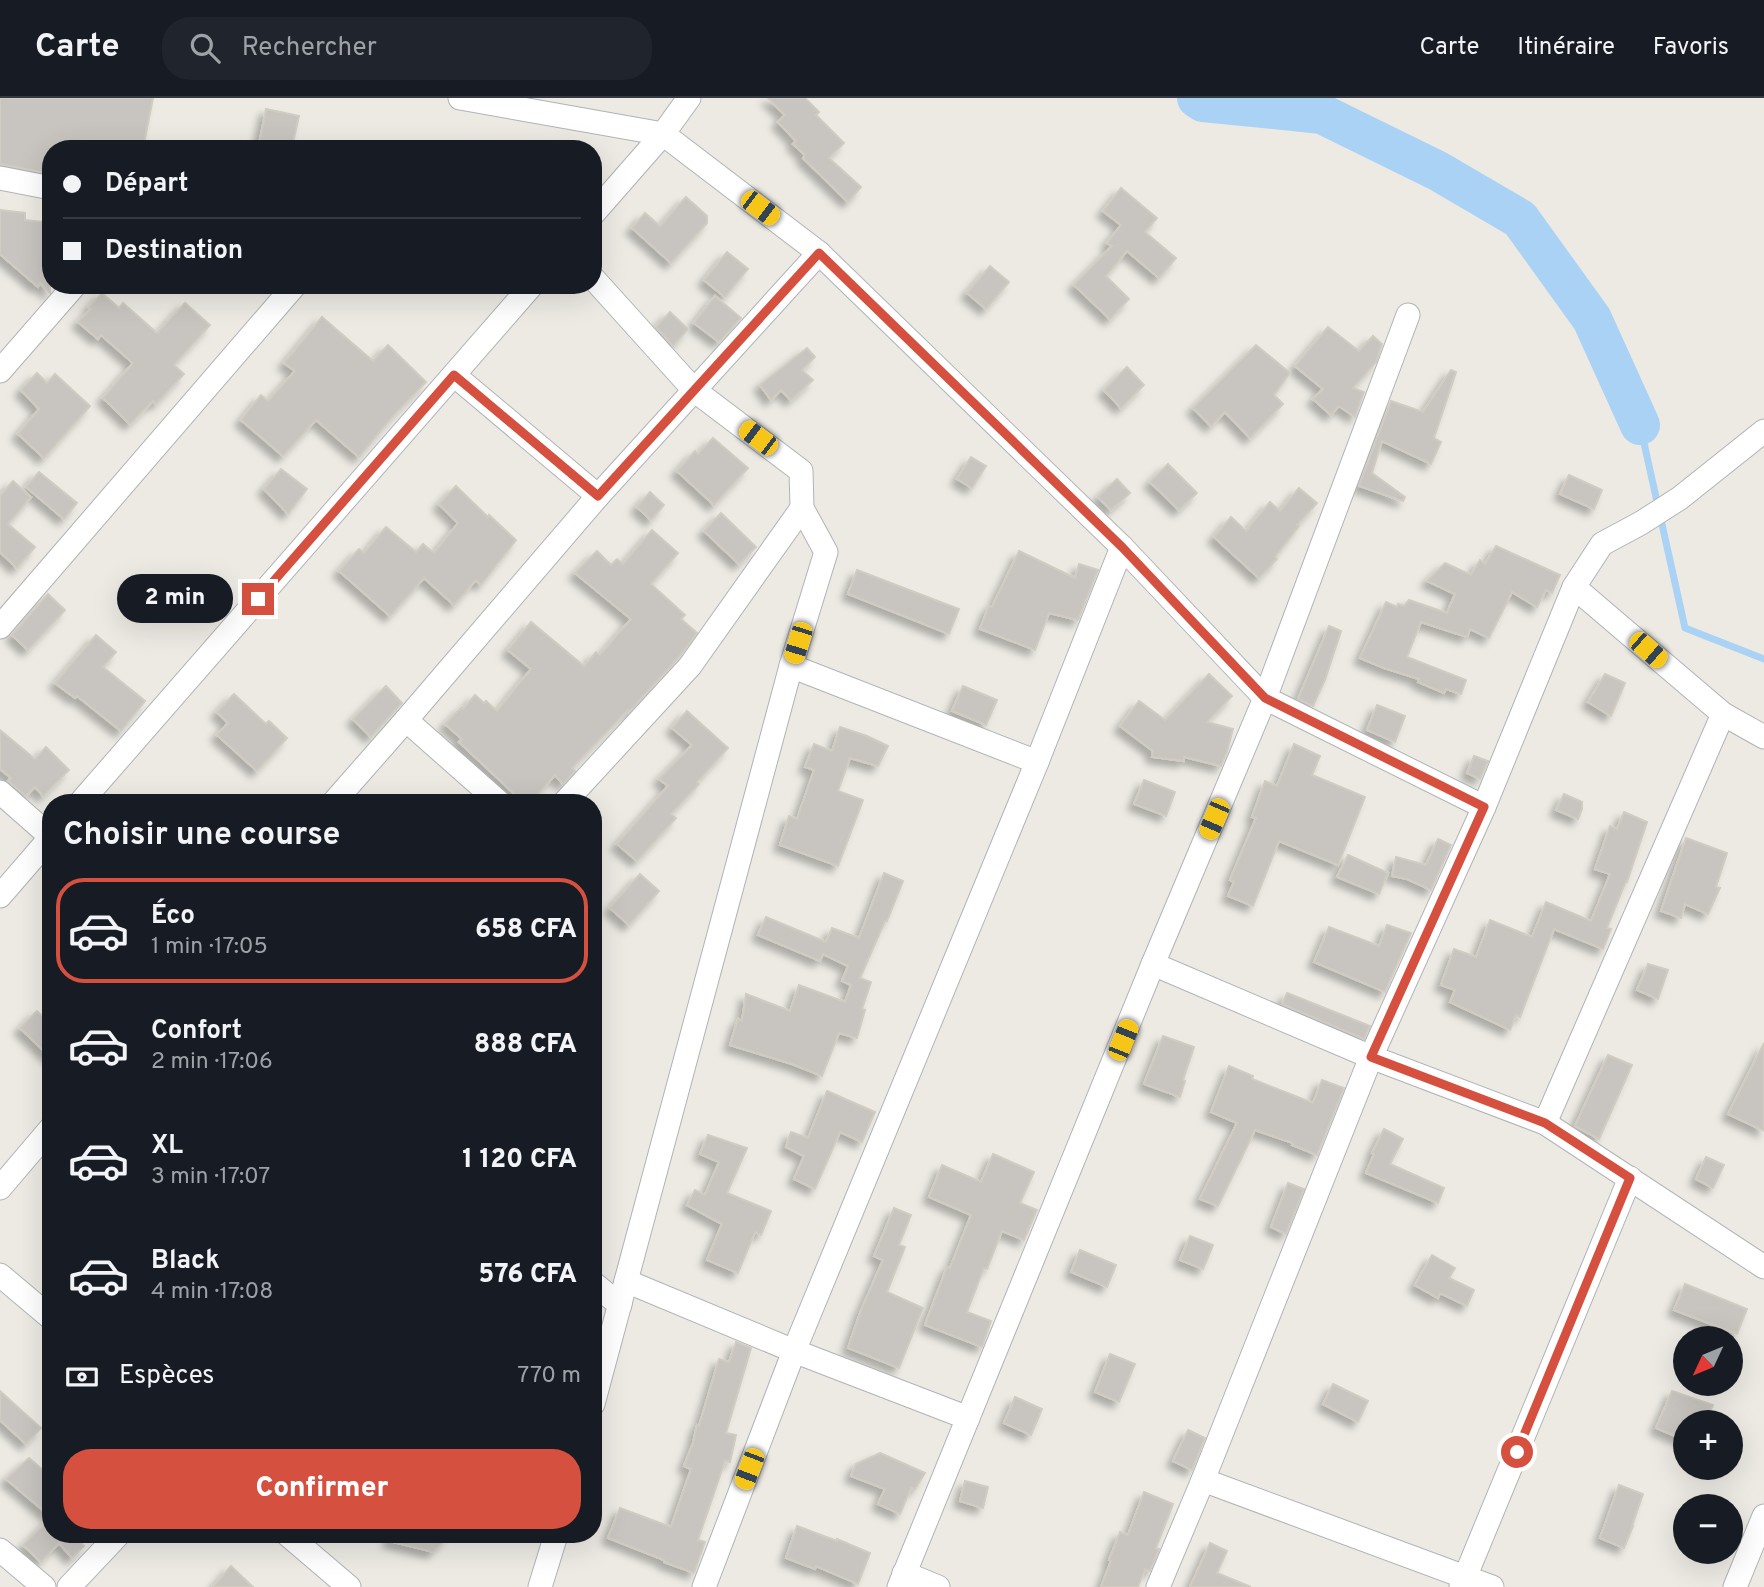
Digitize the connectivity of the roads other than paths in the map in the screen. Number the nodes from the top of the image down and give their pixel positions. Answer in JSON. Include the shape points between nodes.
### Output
{"nodes":[{"id":1,"x":460,"y":98,"type":"edge"},
{"id":2,"x":689,"y":98,"type":"edge"},
{"id":3,"x":663,"y":134,"type":"junction"},
{"id":4,"x":0,"y":178,"type":"edge"},
{"id":5,"x":42,"y":186,"type":"edge"},
{"id":6,"x":602,"y":204,"type":"edge"},
{"id":7,"x":819,"y":253,"type":"junction"},
{"id":8,"x":602,"y":288,"type":"edge"},
{"id":9,"x":67,"y":294,"type":"edge"},
{"id":10,"x":287,"y":294,"type":"edge"},
{"id":11,"x":524,"y":294,"type":"edge"},
{"id":12,"x":1408,"y":315,"type":"dead end"},
{"id":13,"x":0,"y":370,"type":"edge"},
{"id":14,"x":454,"y":375,"type":"junction"},
{"id":15,"x":694,"y":390,"type":"junction"},
{"id":16,"x":1764,"y":431,"type":"edge"},
{"id":17,"x":598,"y":496,"type":"junction"},
{"id":18,"x":802,"y":508,"type":"junction"},
{"id":19,"x":1122,"y":547,"type":"junction"},
{"id":20,"x":1574,"y":587,"type":"junction"},
{"id":21,"x":0,"y":627,"type":"edge"},
{"id":22,"x":791,"y":666,"type":"junction"},
{"id":23,"x":1265,"y":698,"type":"junction"},
{"id":24,"x":1723,"y":714,"type":"junction"},
{"id":25,"x":406,"y":720,"type":"junction"},
{"id":26,"x":1764,"y":737,"type":"edge"},
{"id":27,"x":1037,"y":762,"type":"junction"},
{"id":28,"x":0,"y":792,"type":"edge"},
{"id":29,"x":88,"y":794,"type":"edge"},
{"id":30,"x":341,"y":794,"type":"edge"},
{"id":31,"x":489,"y":794,"type":"edge"},
{"id":32,"x":572,"y":794,"type":"edge"},
{"id":33,"x":1484,"y":807,"type":"junction"},
{"id":34,"x":42,"y":829,"type":"edge"},
{"id":35,"x":42,"y":847,"type":"edge"},
{"id":36,"x":0,"y":896,"type":"edge"},
{"id":37,"x":1153,"y":964,"type":"junction"},
{"id":38,"x":1371,"y":1057,"type":"junction"},
{"id":39,"x":1545,"y":1123,"type":"junction"},
{"id":40,"x":42,"y":1139,"type":"edge"},
{"id":41,"x":1630,"y":1178,"type":"junction"},
{"id":42,"x":0,"y":1188,"type":"edge"},
{"id":43,"x":1764,"y":1267,"type":"edge"},
{"id":44,"x":0,"y":1275,"type":"edge"},
{"id":45,"x":626,"y":1281,"type":"junction"},
{"id":46,"x":602,"y":1291,"type":"edge"},
{"id":47,"x":620,"y":1306,"type":"junction"},
{"id":48,"x":42,"y":1310,"type":"edge"},
{"id":49,"x":794,"y":1351,"type":"junction"},
{"id":50,"x":602,"y":1371,"type":"edge"},
{"id":51,"x":968,"y":1418,"type":"junction"},
{"id":52,"x":1203,"y":1480,"type":"junction"},
{"id":53,"x":1764,"y":1516,"type":"edge"},
{"id":54,"x":110,"y":1543,"type":"edge"},
{"id":55,"x":297,"y":1543,"type":"edge"},
{"id":56,"x":554,"y":1543,"type":"edge"},
{"id":57,"x":0,"y":1550,"type":"edge"},
{"id":58,"x":901,"y":1580,"type":"edge"},
{"id":59,"x":1463,"y":1582,"type":"edge"},
{"id":60,"x":44,"y":1587,"type":"edge"},
{"id":61,"x":69,"y":1587,"type":"edge"},
{"id":62,"x":349,"y":1587,"type":"edge"},
{"id":63,"x":540,"y":1587,"type":"edge"},
{"id":64,"x":704,"y":1587,"type":"edge"},
{"id":65,"x":938,"y":1587,"type":"edge"},
{"id":66,"x":1158,"y":1587,"type":"edge"},
{"id":67,"x":1492,"y":1587,"type":"edge"},
{"id":68,"x":1735,"y":1587,"type":"edge"}],
"edges":[{"from":1,"to":3,"type":"street"},
{"from":2,"to":3,"type":"street"},
{"from":3,"to":6,"type":"street"},
{"from":3,"to":7,"type":"street"},
{"from":4,"to":5,"type":"street"},
{"from":7,"to":15,"type":"street"},
{"from":7,"to":19,"type":"street"},
{"from":8,"to":15,"type":"street"},
{"from":9,"to":13,"type":"street"},
{"from":10,"to":21,"type":"street"},
{"from":11,"to":14,"type":"street"},
{"from":12,"to":23,"type":"street"},
{"from":14,"to":17,"type":"street"},
{"from":14,"to":29,"type":"street"},
{"from":15,"to":17,"type":"street"},
{"from":15,"to":18,"type":"street","via":[[801,471]]},
{"from":16,"to":20,"type":"street","via":[[1680,498],[1602,544]]},
{"from":17,"to":25,"type":"street"},
{"from":18,"to":22,"type":"street","via":[[826,552]]},
{"from":18,"to":32,"type":"street","via":[[690,666]]},
{"from":19,"to":23,"type":"street"},
{"from":19,"to":27,"type":"street"},
{"from":20,"to":24,"type":"street"},
{"from":20,"to":33,"type":"street"},
{"from":22,"to":27,"type":"street"},
{"from":22,"to":45,"type":"street"},
{"from":23,"to":33,"type":"street"},
{"from":23,"to":37,"type":"street"},
{"from":24,"to":26,"type":"street"},
{"from":24,"to":39,"type":"street"},
{"from":25,"to":30,"type":"street"},
{"from":25,"to":31,"type":"street"},
{"from":27,"to":49,"type":"street"},
{"from":28,"to":34,"type":"street"},
{"from":33,"to":38,"type":"street"},
{"from":35,"to":36,"type":"street"},
{"from":37,"to":38,"type":"street"},
{"from":37,"to":51,"type":"street"},
{"from":38,"to":39,"type":"street"},
{"from":38,"to":52,"type":"street"},
{"from":39,"to":41,"type":"street"},
{"from":40,"to":42,"type":"street"},
{"from":41,"to":43,"type":"street"},
{"from":41,"to":59,"type":"street"},
{"from":44,"to":48,"type":"street"},
{"from":45,"to":47,"type":"street"},
{"from":45,"to":49,"type":"street"},
{"from":46,"to":47,"type":"street"},
{"from":47,"to":50,"type":"street"},
{"from":49,"to":51,"type":"street"},
{"from":49,"to":64,"type":"street"},
{"from":51,"to":58,"type":"street"},
{"from":52,"to":59,"type":"street"},
{"from":52,"to":66,"type":"street"},
{"from":53,"to":68,"type":"street"},
{"from":54,"to":61,"type":"street"},
{"from":55,"to":62,"type":"street"},
{"from":56,"to":63,"type":"street"},
{"from":57,"to":60,"type":"street"},
{"from":58,"to":65,"type":"street"},
{"from":59,"to":67,"type":"street"}]}
